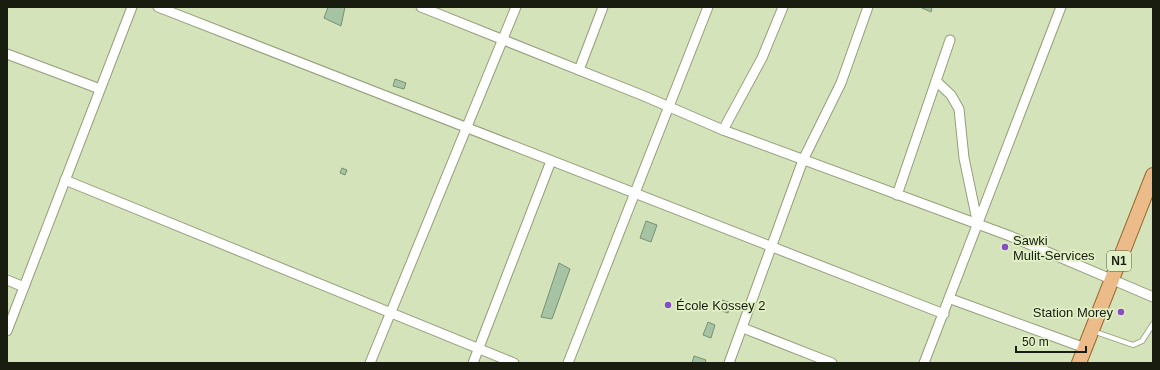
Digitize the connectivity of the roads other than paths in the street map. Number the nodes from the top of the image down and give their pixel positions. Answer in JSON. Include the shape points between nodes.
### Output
{"nodes":[{"id":1,"x":132,"y":7,"type":"edge"},
{"id":2,"x":158,"y":7,"type":"edge"},
{"id":3,"x":422,"y":7,"type":"edge"},
{"id":4,"x":516,"y":7,"type":"edge"},
{"id":5,"x":603,"y":7,"type":"edge"},
{"id":6,"x":708,"y":7,"type":"edge"},
{"id":7,"x":783,"y":7,"type":"edge"},
{"id":8,"x":868,"y":7,"type":"edge"},
{"id":9,"x":1061,"y":7,"type":"edge"},
{"id":10,"x":502,"y":39,"type":"junction"},
{"id":11,"x":950,"y":40,"type":"dead end"},
{"id":12,"x":7,"y":54,"type":"edge"},
{"id":13,"x":579,"y":70,"type":"junction"},
{"id":14,"x":936,"y":81,"type":"junction"},
{"id":15,"x":100,"y":89,"type":"junction"},
{"id":16,"x":669,"y":106,"type":"junction"},
{"id":17,"x":466,"y":128,"type":"junction"},
{"id":18,"x":723,"y":130,"type":"junction"},
{"id":19,"x":803,"y":160,"type":"junction"},
{"id":20,"x":551,"y":161,"type":"junction"},
{"id":21,"x":1153,"y":175,"type":"edge"},
{"id":22,"x":65,"y":180,"type":"junction"},
{"id":23,"x":635,"y":194,"type":"junction"},
{"id":24,"x":897,"y":195,"type":"junction"},
{"id":25,"x":978,"y":225,"type":"junction"},
{"id":26,"x":771,"y":247,"type":"junction"},
{"id":27,"x":7,"y":280,"type":"edge"},
{"id":28,"x":1112,"y":280,"type":"junction"},
{"id":29,"x":24,"y":287,"type":"junction"},
{"id":30,"x":1153,"y":297,"type":"edge"},
{"id":31,"x":950,"y":299,"type":"junction"},
{"id":32,"x":390,"y":312,"type":"junction"},
{"id":33,"x":944,"y":314,"type":"junction"},
{"id":34,"x":1153,"y":324,"type":"edge"},
{"id":35,"x":742,"y":328,"type":"junction"},
{"id":36,"x":7,"y":331,"type":"edge"},
{"id":37,"x":1092,"y":331,"type":"junction"},
{"id":38,"x":478,"y":348,"type":"junction"},
{"id":39,"x":1085,"y":348,"type":"junction"},
{"id":40,"x":926,"y":362,"type":"edge"},
{"id":41,"x":370,"y":363,"type":"edge"},
{"id":42,"x":473,"y":363,"type":"edge"},
{"id":43,"x":514,"y":363,"type":"edge"},
{"id":44,"x":568,"y":363,"type":"edge"},
{"id":45,"x":729,"y":363,"type":"edge"},
{"id":46,"x":830,"y":363,"type":"edge"},
{"id":47,"x":1079,"y":363,"type":"edge"}],
"edges":[{"from":1,"to":15,"type":"street"},
{"from":2,"to":17,"type":"street"},
{"from":3,"to":10,"type":"street"},
{"from":4,"to":10,"type":"street"},
{"from":5,"to":13,"type":"street"},
{"from":6,"to":16,"type":"street"},
{"from":7,"to":18,"type":"street","via":[[762,58]]},
{"from":8,"to":19,"type":"street","via":[[841,84]]},
{"from":9,"to":25,"type":"street"},
{"from":10,"to":13,"type":"street"},
{"from":10,"to":17,"type":"street"},
{"from":11,"to":14,"type":"street"},
{"from":12,"to":15,"type":"street"},
{"from":13,"to":16,"type":"street"},
{"from":14,"to":24,"type":"street"},
{"from":14,"to":25,"type":"street","via":[[951,95],[959,108],[964,158]]},
{"from":15,"to":22,"type":"street"},
{"from":16,"to":18,"type":"street"},
{"from":16,"to":23,"type":"street"},
{"from":17,"to":20,"type":"street"},
{"from":17,"to":32,"type":"street"},
{"from":18,"to":19,"type":"street"},
{"from":19,"to":24,"type":"street"},
{"from":19,"to":26,"type":"street"},
{"from":20,"to":23,"type":"street"},
{"from":20,"to":38,"type":"street"},
{"from":21,"to":28,"type":"main road","number":"N1"},
{"from":22,"to":29,"type":"street"},
{"from":22,"to":32,"type":"street"},
{"from":23,"to":26,"type":"street"},
{"from":23,"to":44,"type":"street"},
{"from":24,"to":25,"type":"street"},
{"from":25,"to":28,"type":"street"},
{"from":25,"to":31,"type":"street"},
{"from":26,"to":33,"type":"street"},
{"from":26,"to":35,"type":"street"},
{"from":27,"to":29,"type":"street"},
{"from":28,"to":30,"type":"street"},
{"from":28,"to":37,"type":"main road","number":"N1"},
{"from":29,"to":36,"type":"street"},
{"from":31,"to":33,"type":"street"},
{"from":31,"to":39,"type":"street"},
{"from":32,"to":38,"type":"street"},
{"from":32,"to":41,"type":"street"},
{"from":33,"to":40,"type":"street"},
{"from":34,"to":37,"type":"lane","via":[[1142,341],[1134,345]]},
{"from":35,"to":45,"type":"street"},
{"from":35,"to":46,"type":"street"},
{"from":37,"to":39,"type":"main road","number":"N1"},
{"from":38,"to":42,"type":"street"},
{"from":38,"to":43,"type":"street"},
{"from":39,"to":47,"type":"main road","number":"N1"}]}
